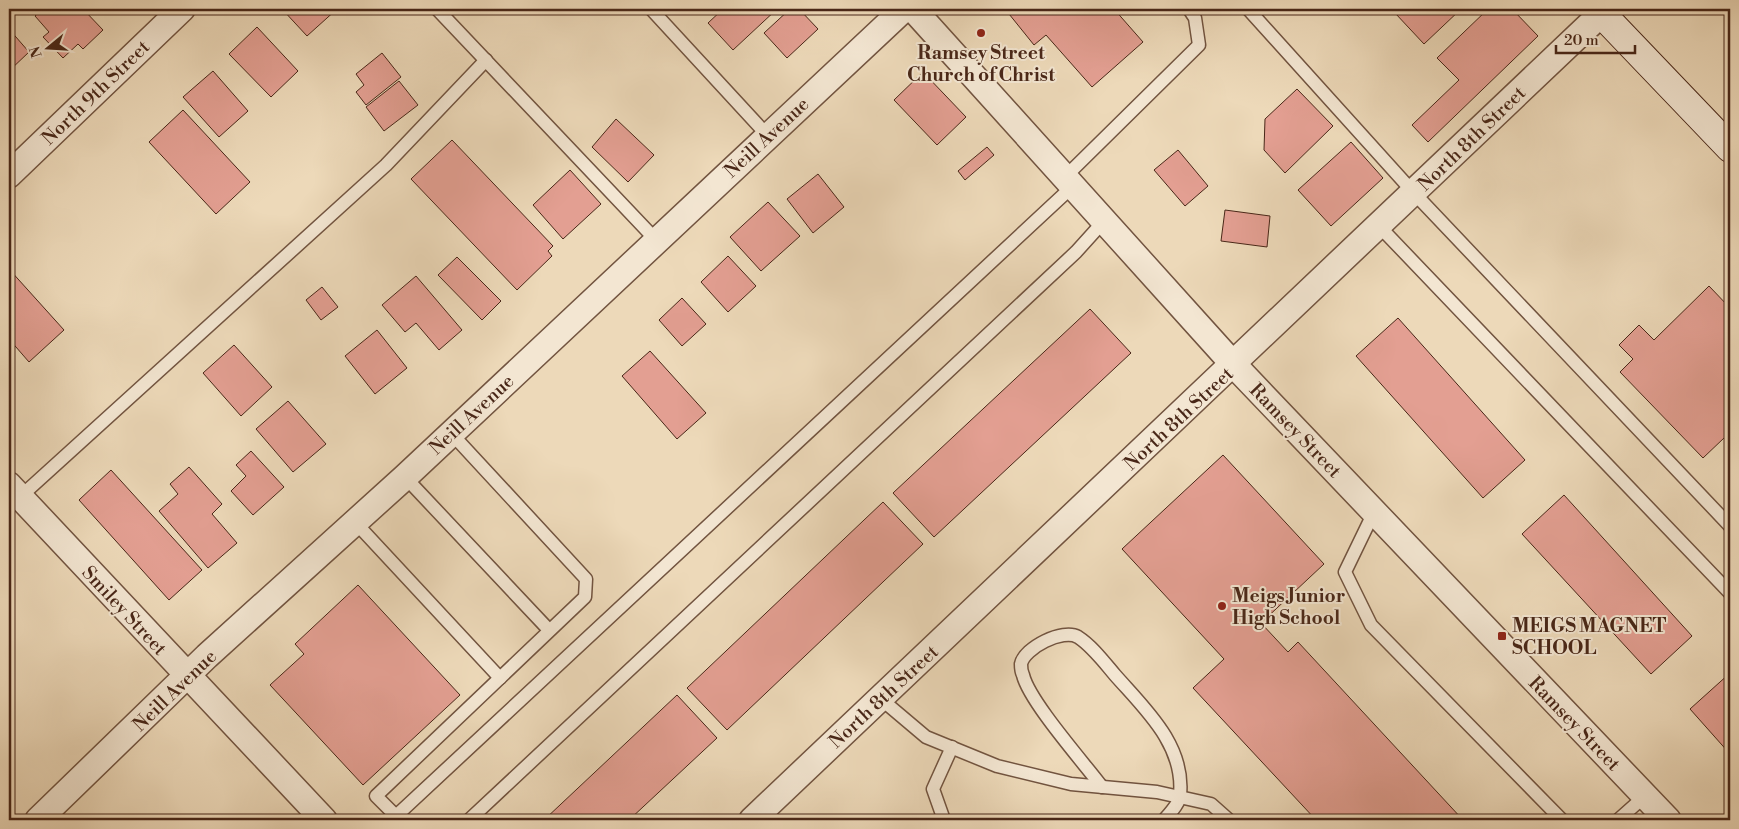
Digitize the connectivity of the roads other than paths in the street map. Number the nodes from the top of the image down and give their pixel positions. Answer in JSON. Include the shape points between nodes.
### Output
{"nodes":[{"id":1,"x":182,"y":9,"type":"edge"},
{"id":2,"x":437,"y":9,"type":"edge"},
{"id":3,"x":651,"y":9,"type":"edge"},
{"id":4,"x":904,"y":9,"type":"edge"},
{"id":5,"x":913,"y":9,"type":"edge"},
{"id":6,"x":1189,"y":9,"type":"edge"},
{"id":7,"x":1248,"y":9,"type":"edge"},
{"id":8,"x":1600,"y":11,"type":"edge"},
{"id":9,"x":486,"y":60,"type":"junction"},
{"id":10,"x":768,"y":136,"type":"junction"},
{"id":11,"x":1726,"y":136,"type":"edge"},
{"id":12,"x":9,"y":175,"type":"edge"},
{"id":13,"x":1069,"y":181,"type":"junction"},
{"id":14,"x":1414,"y":193,"type":"junction"},
{"id":15,"x":1104,"y":221,"type":"junction"},
{"id":16,"x":1379,"y":226,"type":"junction"},
{"id":17,"x":656,"y":240,"type":"junction"},
{"id":18,"x":1234,"y":365,"type":"junction"},
{"id":19,"x":451,"y":433,"type":"junction"},
{"id":20,"x":405,"y":477,"type":"junction"},
{"id":21,"x":12,"y":496,"type":"edge"},
{"id":22,"x":1374,"y":512,"type":"junction"},
{"id":23,"x":354,"y":521,"type":"junction"},
{"id":24,"x":1730,"y":526,"type":"edge"},
{"id":25,"x":1730,"y":593,"type":"edge"},
{"id":26,"x":549,"y":630,"type":"junction"},
{"id":27,"x":187,"y":677,"type":"junction"},
{"id":28,"x":500,"y":678,"type":"junction"},
{"id":29,"x":881,"y":699,"type":"junction"},
{"id":30,"x":952,"y":747,"type":"junction"},
{"id":31,"x":1102,"y":787,"type":"junction"},
{"id":32,"x":1645,"y":796,"type":"junction"},
{"id":33,"x":1180,"y":797,"type":"junction"},
{"id":34,"x":394,"y":818,"type":"edge"},
{"id":35,"x":38,"y":820,"type":"edge"},
{"id":36,"x":324,"y":820,"type":"edge"},
{"id":37,"x":469,"y":820,"type":"edge"},
{"id":38,"x":752,"y":820,"type":"edge"},
{"id":39,"x":944,"y":820,"type":"edge"},
{"id":40,"x":1164,"y":820,"type":"edge"},
{"id":41,"x":1229,"y":820,"type":"edge"},
{"id":42,"x":1562,"y":820,"type":"edge"},
{"id":43,"x":1618,"y":820,"type":"edge"},
{"id":44,"x":1668,"y":820,"type":"edge"}],
"edges":[{"from":1,"to":12,"type":"street","name":"North 9th Street"},
{"from":2,"to":9,"type":"lane"},
{"from":3,"to":10,"type":"lane"},
{"from":4,"to":10,"type":"street","name":"Neill Avenue"},
{"from":5,"to":13,"type":"street","name":"Ramsey Street"},
{"from":6,"to":13,"type":"lane","via":[[1195,18],[1199,45]]},
{"from":7,"to":14,"type":"lane"},
{"from":8,"to":11,"type":"main road"},
{"from":8,"to":14,"type":"street","name":"North 8th Street"},
{"from":9,"to":17,"type":"lane"},
{"from":9,"to":21,"type":"lane","via":[[386,165]]},
{"from":10,"to":17,"type":"street","name":"Neill Avenue"},
{"from":13,"to":15,"type":"street","name":"Ramsey Street"},
{"from":13,"to":34,"type":"lane"},
{"from":14,"to":16,"type":"street","name":"North 8th Street"},
{"from":14,"to":24,"type":"lane"},
{"from":15,"to":18,"type":"street","name":"Ramsey Street"},
{"from":15,"to":37,"type":"lane","via":[[1076,252]]},
{"from":16,"to":18,"type":"street","name":"North 8th Street"},
{"from":16,"to":25,"type":"lane"},
{"from":17,"to":19,"type":"street","name":"Neill Avenue"},
{"from":18,"to":22,"type":"street","name":"Ramsey Street"},
{"from":18,"to":29,"type":"street","name":"North 8th Street"},
{"from":19,"to":20,"type":"street","name":"Neill Avenue"},
{"from":19,"to":26,"type":"lane","via":[[586,579],[585,597]]},
{"from":20,"to":23,"type":"street","name":"Neill Avenue"},
{"from":20,"to":26,"type":"lane"},
{"from":21,"to":27,"type":"street","name":"Smiley Street"},
{"from":22,"to":32,"type":"street","name":"Ramsey Street"},
{"from":22,"to":42,"type":"lane","via":[[1345,572],[1371,625]]},
{"from":23,"to":27,"type":"street","name":"Neill Avenue"},
{"from":23,"to":28,"type":"lane"},
{"from":26,"to":28,"type":"lane"},
{"from":27,"to":35,"type":"street","name":"Neill Avenue"},
{"from":27,"to":36,"type":"street","name":"Smiley Street"},
{"from":28,"to":34,"type":"lane","via":[[376,796]]},
{"from":29,"to":30,"type":"lane","via":[[926,737]]},
{"from":29,"to":38,"type":"street","name":"North 8th Street"},
{"from":30,"to":31,"type":"lane","via":[[997,766],[1071,784]]},
{"from":30,"to":39,"type":"lane","via":[[933,789]]},
{"from":31,"to":33,"type":"lane"},
{"from":31,"to":33,"type":"lane","via":[[1035,699],[1023,677],[1021,664],[1025,656],[1058,635],[1077,636],[1094,651],[1160,726],[1172,749],[1179,774]]},
{"from":32,"to":43,"type":"lane"},
{"from":32,"to":44,"type":"street","name":"Ramsey Street"},
{"from":33,"to":40,"type":"lane"},
{"from":33,"to":41,"type":"lane","via":[[1211,804]]}]}
